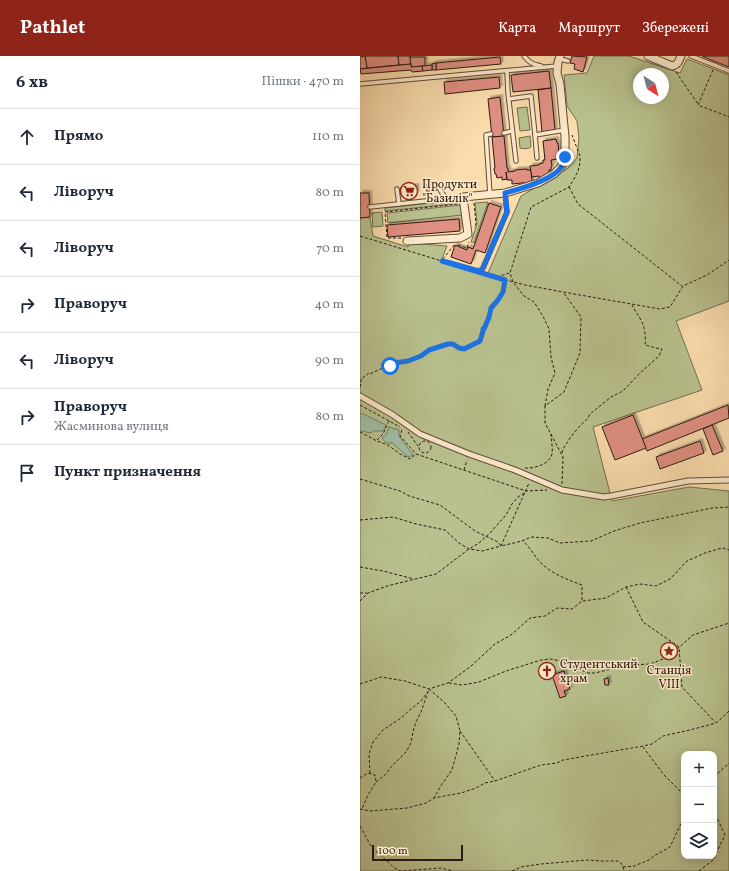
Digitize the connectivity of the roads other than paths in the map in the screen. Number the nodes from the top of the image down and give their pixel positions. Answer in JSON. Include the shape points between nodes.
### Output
{"nodes":[{"id":1,"x":524,"y":56,"type":"edge"},
{"id":2,"x":648,"y":56,"type":"edge"},
{"id":3,"x":681,"y":56,"type":"edge"},
{"id":4,"x":691,"y":56,"type":"edge"},
{"id":5,"x":560,"y":57,"type":"edge"},
{"id":6,"x":568,"y":61,"type":"dead end"},
{"id":7,"x":557,"y":66,"type":"junction"},
{"id":8,"x":546,"y":68,"type":"junction"},
{"id":9,"x":507,"y":71,"type":"junction"},
{"id":10,"x":729,"y":71,"type":"edge"},
{"id":11,"x":360,"y":84,"type":"edge"},
{"id":12,"x":509,"y":99,"type":"junction"},
{"id":13,"x":568,"y":131,"type":"junction"},
{"id":14,"x":512,"y":132,"type":"junction"},
{"id":15,"x":504,"y":133,"type":"dead end"},
{"id":16,"x":491,"y":134,"type":"dead end"},
{"id":17,"x":535,"y":135,"type":"junction"},
{"id":18,"x":537,"y":158,"type":"dead end"},
{"id":19,"x":516,"y":161,"type":"dead end"},
{"id":20,"x":439,"y":188,"type":"dead end"},
{"id":21,"x":397,"y":189,"type":"dead end"},
{"id":22,"x":505,"y":193,"type":"junction"},
{"id":23,"x":490,"y":195,"type":"junction"},
{"id":24,"x":446,"y":199,"type":"junction"},
{"id":25,"x":464,"y":200,"type":"junction"},
{"id":26,"x":399,"y":204,"type":"junction"},
{"id":27,"x":370,"y":207,"type":"dead end"},
{"id":28,"x":405,"y":239,"type":"road end"},
{"id":29,"x":483,"y":268,"type":"road end"},
{"id":30,"x":360,"y":396,"type":"edge"},
{"id":31,"x":729,"y":480,"type":"edge"}],
"edges":[{"from":1,"to":8,"type":"lane","via":[[532,64]]},
{"from":2,"to":3,"type":"street","via":[[672,66],[678,63]]},
{"from":4,"to":10,"type":"lane"},
{"from":5,"to":6,"type":"lane"},
{"from":5,"to":7,"type":"street"},
{"from":7,"to":8,"type":"lane"},
{"from":7,"to":13,"type":"street"},
{"from":8,"to":9,"type":"lane"},
{"from":9,"to":11,"type":"lane"},
{"from":9,"to":12,"type":"lane"},
{"from":12,"to":14,"type":"lane"},
{"from":12,"to":17,"type":"lane","via":[[531,96]]},
{"from":13,"to":17,"type":"lane"},
{"from":13,"to":22,"type":"street","via":[[562,167],[538,183]]},
{"from":14,"to":15,"type":"lane"},
{"from":14,"to":19,"type":"lane"},
{"from":16,"to":23,"type":"lane","via":[[486,135]]},
{"from":17,"to":18,"type":"lane"},
{"from":20,"to":24,"type":"lane"},
{"from":21,"to":26,"type":"lane"},
{"from":22,"to":23,"type":"street"},
{"from":22,"to":29,"type":"lane","via":[[507,212]]},
{"from":23,"to":25,"type":"street"},
{"from":24,"to":25,"type":"lane"},
{"from":24,"to":26,"type":"lane"},
{"from":25,"to":28,"type":"street","via":[[468,234],[460,238]]},
{"from":26,"to":27,"type":"lane"},
{"from":30,"to":31,"type":"street","via":[[392,415],[403,426],[420,434],[562,490],[604,497],[688,481]]}]}
